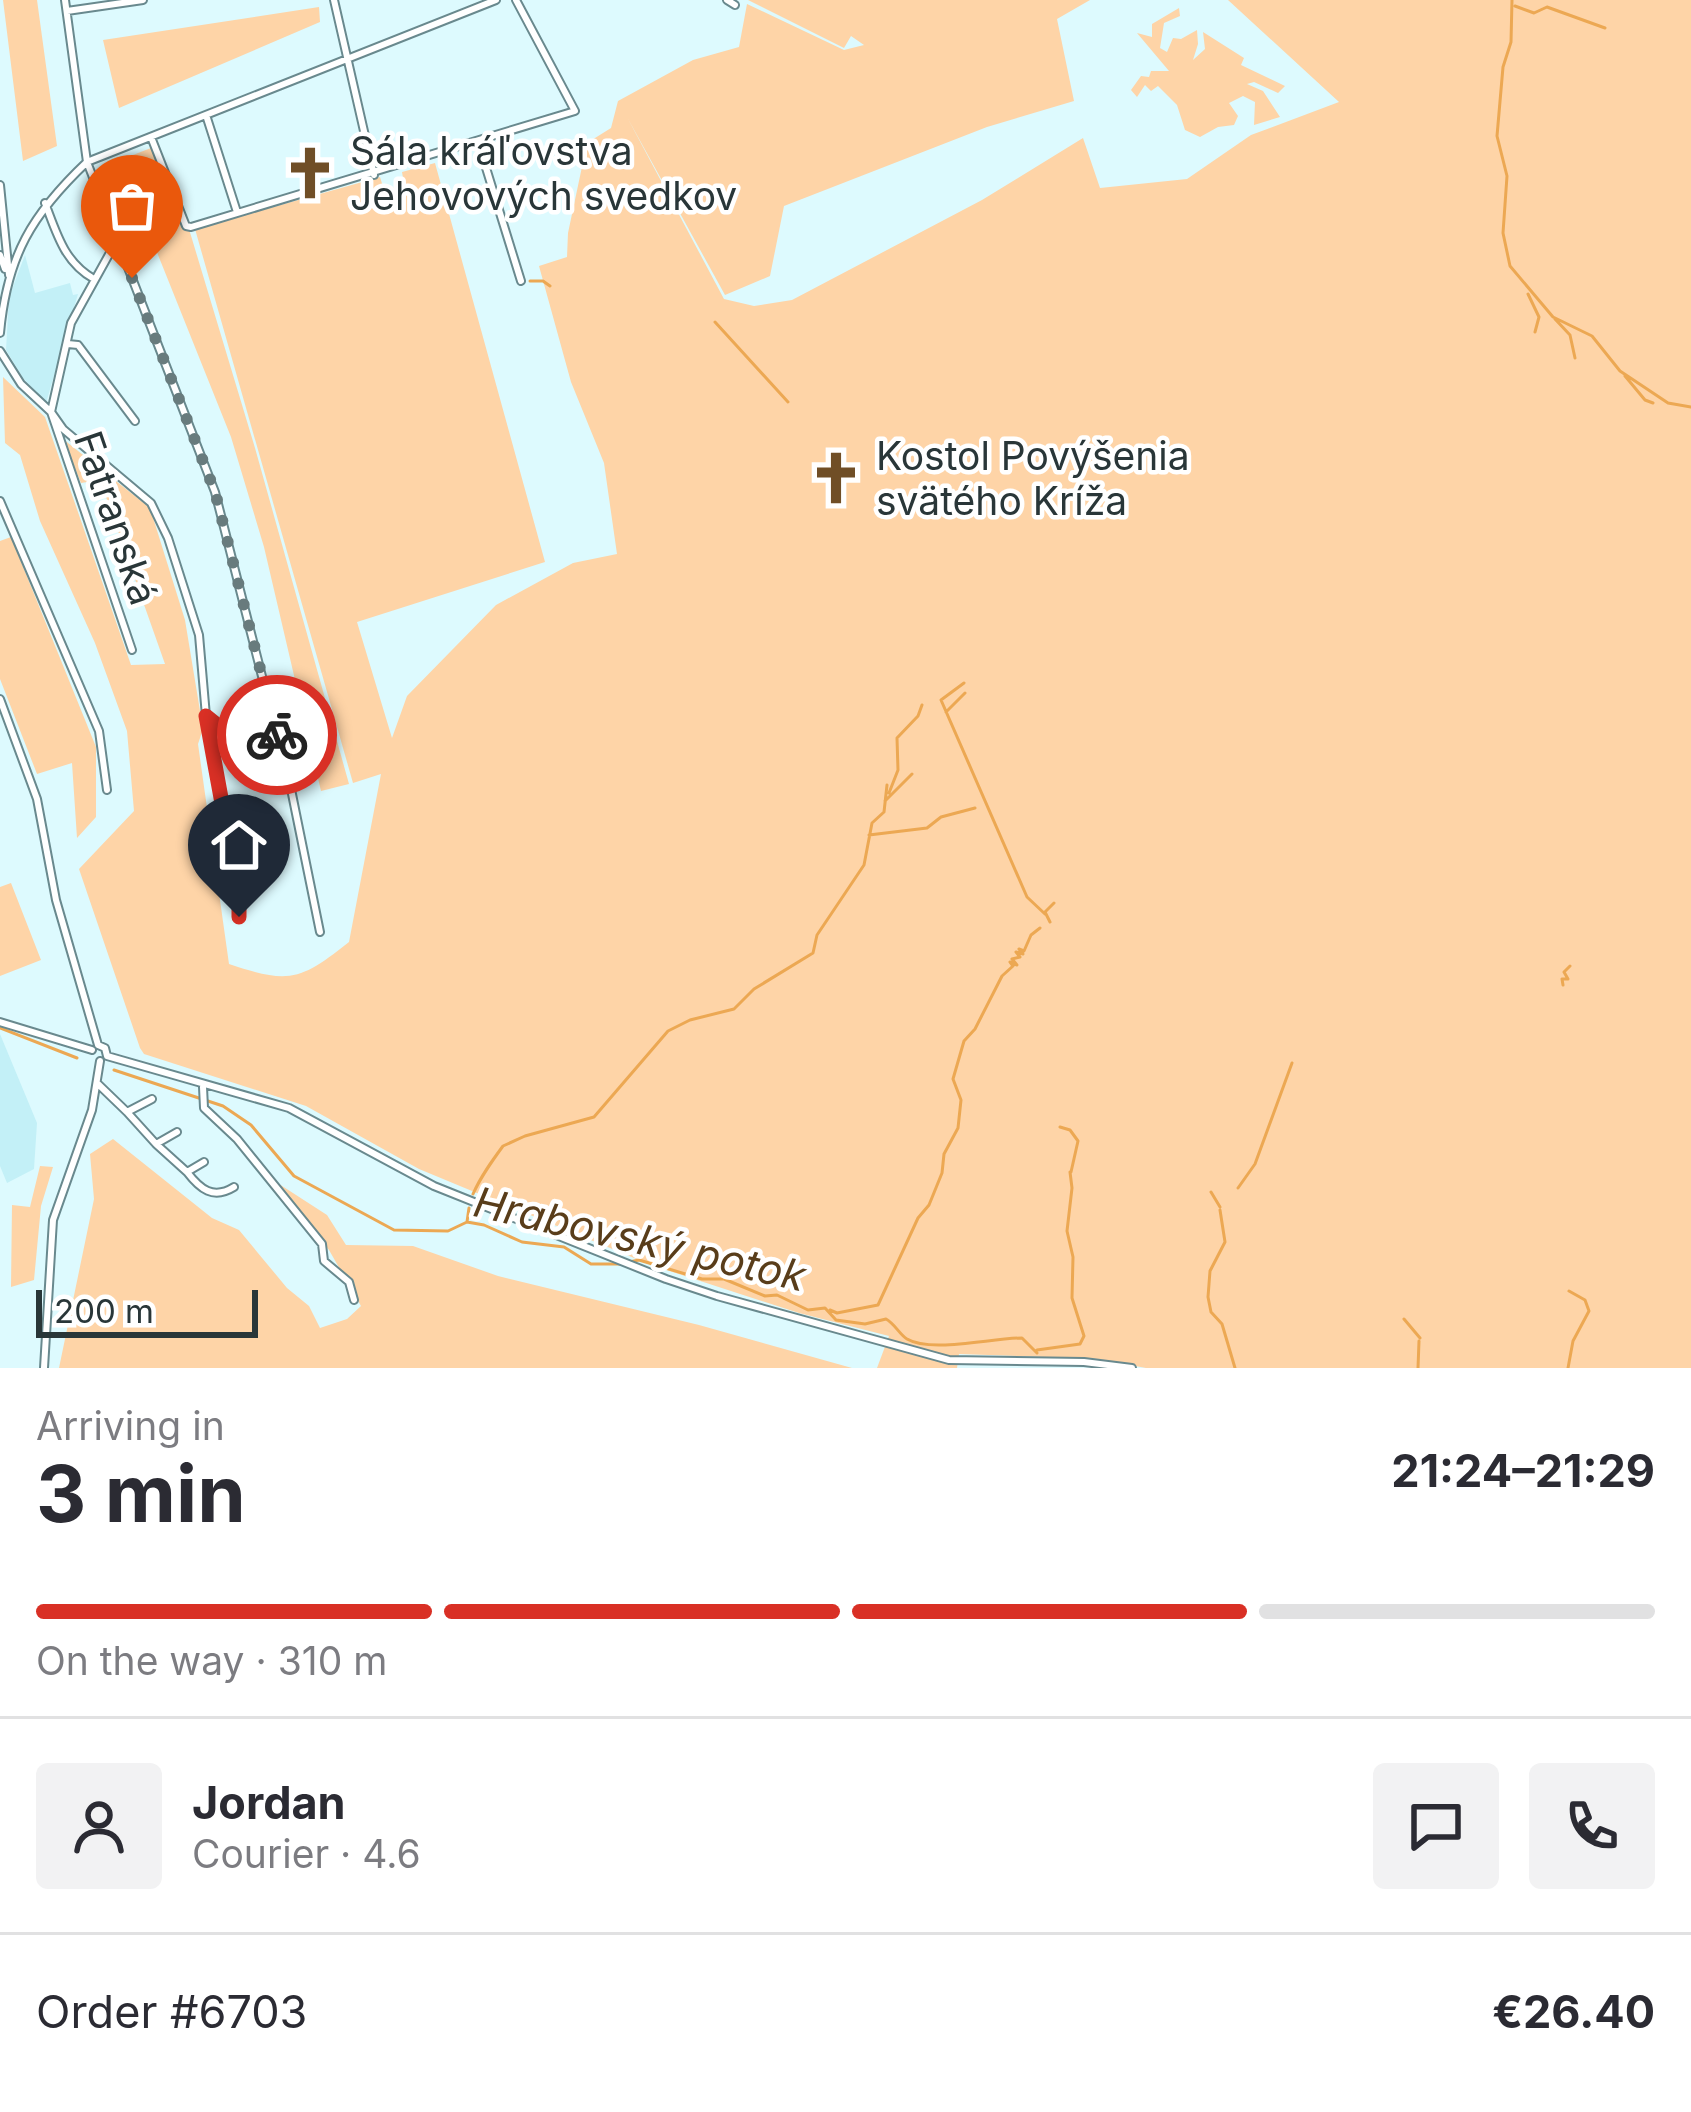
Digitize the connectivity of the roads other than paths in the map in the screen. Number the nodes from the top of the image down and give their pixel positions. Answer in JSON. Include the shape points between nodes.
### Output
{"nodes":[{"id":1,"x":65,"y":0,"type":"edge"},
{"id":2,"x":143,"y":0,"type":"edge"},
{"id":3,"x":334,"y":0,"type":"edge"},
{"id":4,"x":496,"y":0,"type":"edge"},
{"id":5,"x":516,"y":0,"type":"edge"},
{"id":6,"x":67,"y":11,"type":"junction"},
{"id":7,"x":347,"y":59,"type":"junction"},
{"id":8,"x":206,"y":115,"type":"junction"},
{"id":9,"x":152,"y":137,"type":"junction"},
{"id":10,"x":478,"y":142,"type":"junction"},
{"id":11,"x":88,"y":162,"type":"junction"},
{"id":12,"x":374,"y":175,"type":"junction"},
{"id":13,"x":0,"y":185,"type":"edge"},
{"id":14,"x":46,"y":203,"type":"junction"},
{"id":15,"x":238,"y":212,"type":"junction"},
{"id":16,"x":117,"y":240,"type":"junction"},
{"id":17,"x":0,"y":255,"type":"edge"},
{"id":18,"x":9,"y":278,"type":"junction"},
{"id":19,"x":94,"y":279,"type":"junction"},
{"id":20,"x":520,"y":281,"type":"dead end"},
{"id":21,"x":0,"y":333,"type":"edge"},
{"id":22,"x":67,"y":344,"type":"junction"},
{"id":23,"x":0,"y":351,"type":"edge"},
{"id":24,"x":51,"y":412,"type":"junction"},
{"id":25,"x":135,"y":421,"type":"dead end"},
{"id":26,"x":0,"y":501,"type":"edge"},
{"id":27,"x":132,"y":650,"type":"dead end"},
{"id":28,"x":0,"y":699,"type":"edge"},
{"id":29,"x":206,"y":716,"type":"junction"},
{"id":30,"x":286,"y":773,"type":"junction"},
{"id":31,"x":106,"y":790,"type":"dead end"},
{"id":32,"x":239,"y":917,"type":"dead end"},
{"id":33,"x":320,"y":932,"type":"dead end"},
{"id":34,"x":0,"y":1022,"type":"edge"},
{"id":35,"x":95,"y":1048,"type":"junction"},
{"id":36,"x":103,"y":1059,"type":"junction"},
{"id":37,"x":98,"y":1084,"type":"junction"},
{"id":38,"x":202,"y":1093,"type":"junction"},
{"id":39,"x":152,"y":1099,"type":"dead end"},
{"id":40,"x":127,"y":1112,"type":"junction"},
{"id":41,"x":178,"y":1132,"type":"dead end"},
{"id":42,"x":156,"y":1144,"type":"junction"},
{"id":43,"x":204,"y":1162,"type":"dead end"},
{"id":44,"x":187,"y":1172,"type":"junction"},
{"id":45,"x":234,"y":1187,"type":"dead end"},
{"id":46,"x":354,"y":1300,"type":"dead end"},
{"id":47,"x":44,"y":1368,"type":"edge"},
{"id":48,"x":1132,"y":1368,"type":"edge"}],
"edges":[{"from":1,"to":6,"type":"street"},
{"from":2,"to":6,"type":"street"},
{"from":3,"to":7,"type":"street"},
{"from":4,"to":7,"type":"street"},
{"from":5,"to":10,"type":"street","via":[[575,111]]},
{"from":6,"to":11,"type":"street"},
{"from":7,"to":8,"type":"street"},
{"from":7,"to":12,"type":"street"},
{"from":8,"to":9,"type":"street"},
{"from":8,"to":15,"type":"street"},
{"from":9,"to":11,"type":"street"},
{"from":9,"to":15,"type":"street","via":[[186,226]]},
{"from":10,"to":12,"type":"street"},
{"from":10,"to":20,"type":"street"},
{"from":11,"to":14,"type":"street"},
{"from":11,"to":16,"type":"street"},
{"from":12,"to":15,"type":"street"},
{"from":13,"to":18,"type":"street"},
{"from":14,"to":18,"type":"street"},
{"from":14,"to":19,"type":"street","via":[[65,253]]},
{"from":16,"to":19,"type":"street"},
{"from":16,"to":30,"type":"street","via":[[215,492]]},
{"from":17,"to":18,"type":"street"},
{"from":18,"to":21,"type":"street"},
{"from":19,"to":22,"type":"street"},
{"from":22,"to":24,"type":"street"},
{"from":22,"to":25,"type":"street","via":[[78,346]]},
{"from":23,"to":24,"type":"street","name":"Fatranská"},
{"from":24,"to":27,"type":"street","name":"Fatranská"},
{"from":24,"to":29,"type":"street","via":[[160,519],[199,634]]},
{"from":26,"to":31,"type":"street","via":[[99,731]]},
{"from":28,"to":35,"type":"street","via":[[40,812]]},
{"from":29,"to":30,"type":"street"},
{"from":29,"to":32,"type":"street"},
{"from":30,"to":33,"type":"street"},
{"from":34,"to":35,"type":"street"},
{"from":35,"to":36,"type":"street","via":[[93,1058]]},
{"from":35,"to":36,"type":"street","via":[[106,1048]]},
{"from":36,"to":37,"type":"street"},
{"from":36,"to":38,"type":"street"},
{"from":37,"to":40,"type":"street"},
{"from":37,"to":47,"type":"street","via":[[55,1210]]},
{"from":38,"to":46,"type":"street","via":[[204,1108],[322,1244],[324,1262],[349,1282]]},
{"from":38,"to":48,"type":"street","via":[[289,1108],[421,1180],[767,1311],[949,1360]]},
{"from":39,"to":40,"type":"street"},
{"from":40,"to":42,"type":"street"},
{"from":41,"to":42,"type":"street"},
{"from":42,"to":44,"type":"street"},
{"from":43,"to":44,"type":"street"},
{"from":44,"to":45,"type":"street","via":[[211,1193]]}]}
